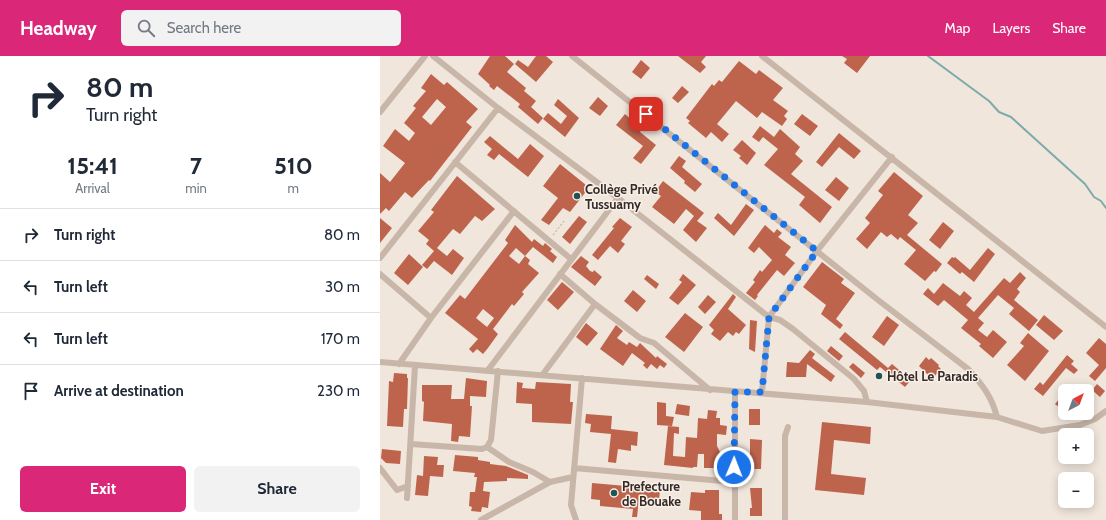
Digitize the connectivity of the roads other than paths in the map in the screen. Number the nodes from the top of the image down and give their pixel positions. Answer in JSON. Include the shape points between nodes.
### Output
{"nodes":[{"id":1,"x":425,"y":56,"type":"edge"},
{"id":2,"x":433,"y":56,"type":"edge"},
{"id":3,"x":572,"y":56,"type":"edge"},
{"id":4,"x":762,"y":56,"type":"edge"},
{"id":5,"x":498,"y":108,"type":"junction"},
{"id":6,"x":380,"y":112,"type":"edge"},
{"id":7,"x":892,"y":157,"type":"junction"},
{"id":8,"x":455,"y":162,"type":"junction"},
{"id":9,"x":618,"y":198,"type":"junction"},
{"id":10,"x":514,"y":211,"type":"junction"},
{"id":11,"x":817,"y":251,"type":"junction"},
{"id":12,"x":380,"y":258,"type":"edge"},
{"id":13,"x":571,"y":259,"type":"junction"},
{"id":14,"x":380,"y":274,"type":"edge"},
{"id":15,"x":560,"y":274,"type":"junction"},
{"id":16,"x":595,"y":304,"type":"junction"},
{"id":17,"x":769,"y":317,"type":"junction"},
{"id":18,"x":431,"y":318,"type":"junction"},
{"id":19,"x":1106,"y":327,"type":"edge"},
{"id":20,"x":380,"y":362,"type":"edge"},
{"id":21,"x":399,"y":364,"type":"junction"},
{"id":22,"x":415,"y":366,"type":"junction"},
{"id":23,"x":488,"y":370,"type":"junction"},
{"id":24,"x":498,"y":371,"type":"junction"},
{"id":25,"x":543,"y":374,"type":"junction"},
{"id":26,"x":582,"y":378,"type":"junction"},
{"id":27,"x":710,"y":390,"type":"junction"},
{"id":28,"x":735,"y":392,"type":"junction"},
{"id":29,"x":762,"y":392,"type":"junction"},
{"id":30,"x":867,"y":402,"type":"junction"},
{"id":31,"x":1106,"y":411,"type":"edge"},
{"id":32,"x":997,"y":417,"type":"junction"},
{"id":33,"x":788,"y":427,"type":"dead end"},
{"id":34,"x":411,"y":444,"type":"junction"},
{"id":35,"x":487,"y":448,"type":"junction"},
{"id":36,"x":380,"y":468,"type":"edge"},
{"id":37,"x":574,"y":468,"type":"junction"},
{"id":38,"x":573,"y":477,"type":"junction"},
{"id":39,"x":550,"y":482,"type":"junction"},
{"id":40,"x":734,"y":482,"type":"junction"},
{"id":41,"x":408,"y":486,"type":"junction"},
{"id":42,"x":407,"y":498,"type":"dead end"},
{"id":43,"x":481,"y":520,"type":"edge"},
{"id":44,"x":576,"y":520,"type":"edge"},
{"id":45,"x":735,"y":520,"type":"edge"},
{"id":46,"x":785,"y":520,"type":"edge"}],
"edges":[{"from":1,"to":6,"type":"street"},
{"from":2,"to":5,"type":"street"},
{"from":3,"to":11,"type":"street"},
{"from":4,"to":7,"type":"street"},
{"from":5,"to":8,"type":"street"},
{"from":5,"to":9,"type":"street"},
{"from":7,"to":11,"type":"street"},
{"from":7,"to":19,"type":"street"},
{"from":8,"to":10,"type":"street"},
{"from":8,"to":12,"type":"street"},
{"from":9,"to":13,"type":"street"},
{"from":9,"to":17,"type":"street"},
{"from":10,"to":13,"type":"street"},
{"from":10,"to":18,"type":"street"},
{"from":11,"to":17,"type":"street"},
{"from":11,"to":32,"type":"street","via":[[968,369],[988,393]]},
{"from":13,"to":15,"type":"street"},
{"from":14,"to":18,"type":"street"},
{"from":15,"to":16,"type":"street"},
{"from":15,"to":23,"type":"street"},
{"from":16,"to":25,"type":"street"},
{"from":16,"to":27,"type":"street","via":[[640,338],[654,343]]},
{"from":17,"to":29,"type":"street"},
{"from":17,"to":30,"type":"street","via":[[780,320],[793,329],[854,379],[864,391]]},
{"from":18,"to":21,"type":"street"},
{"from":20,"to":21,"type":"street"},
{"from":21,"to":22,"type":"street"},
{"from":22,"to":23,"type":"street"},
{"from":22,"to":34,"type":"street"},
{"from":23,"to":24,"type":"street"},
{"from":24,"to":25,"type":"street"},
{"from":24,"to":35,"type":"street"},
{"from":25,"to":26,"type":"street"},
{"from":26,"to":27,"type":"street"},
{"from":26,"to":37,"type":"street"},
{"from":27,"to":28,"type":"street"},
{"from":28,"to":29,"type":"street"},
{"from":28,"to":40,"type":"street"},
{"from":29,"to":30,"type":"street"},
{"from":30,"to":32,"type":"street"},
{"from":31,"to":32,"type":"street","via":[[1080,425],[1042,431]]},
{"from":33,"to":46,"type":"street","via":[[785,436]]},
{"from":34,"to":35,"type":"street"},
{"from":34,"to":41,"type":"street"},
{"from":35,"to":39,"type":"street"},
{"from":36,"to":41,"type":"street","via":[[397,490]]},
{"from":37,"to":38,"type":"street"},
{"from":37,"to":40,"type":"street"},
{"from":38,"to":39,"type":"street"},
{"from":38,"to":44,"type":"street","via":[[571,505]]},
{"from":39,"to":43,"type":"street"},
{"from":40,"to":45,"type":"street"},
{"from":41,"to":42,"type":"street"}]}
